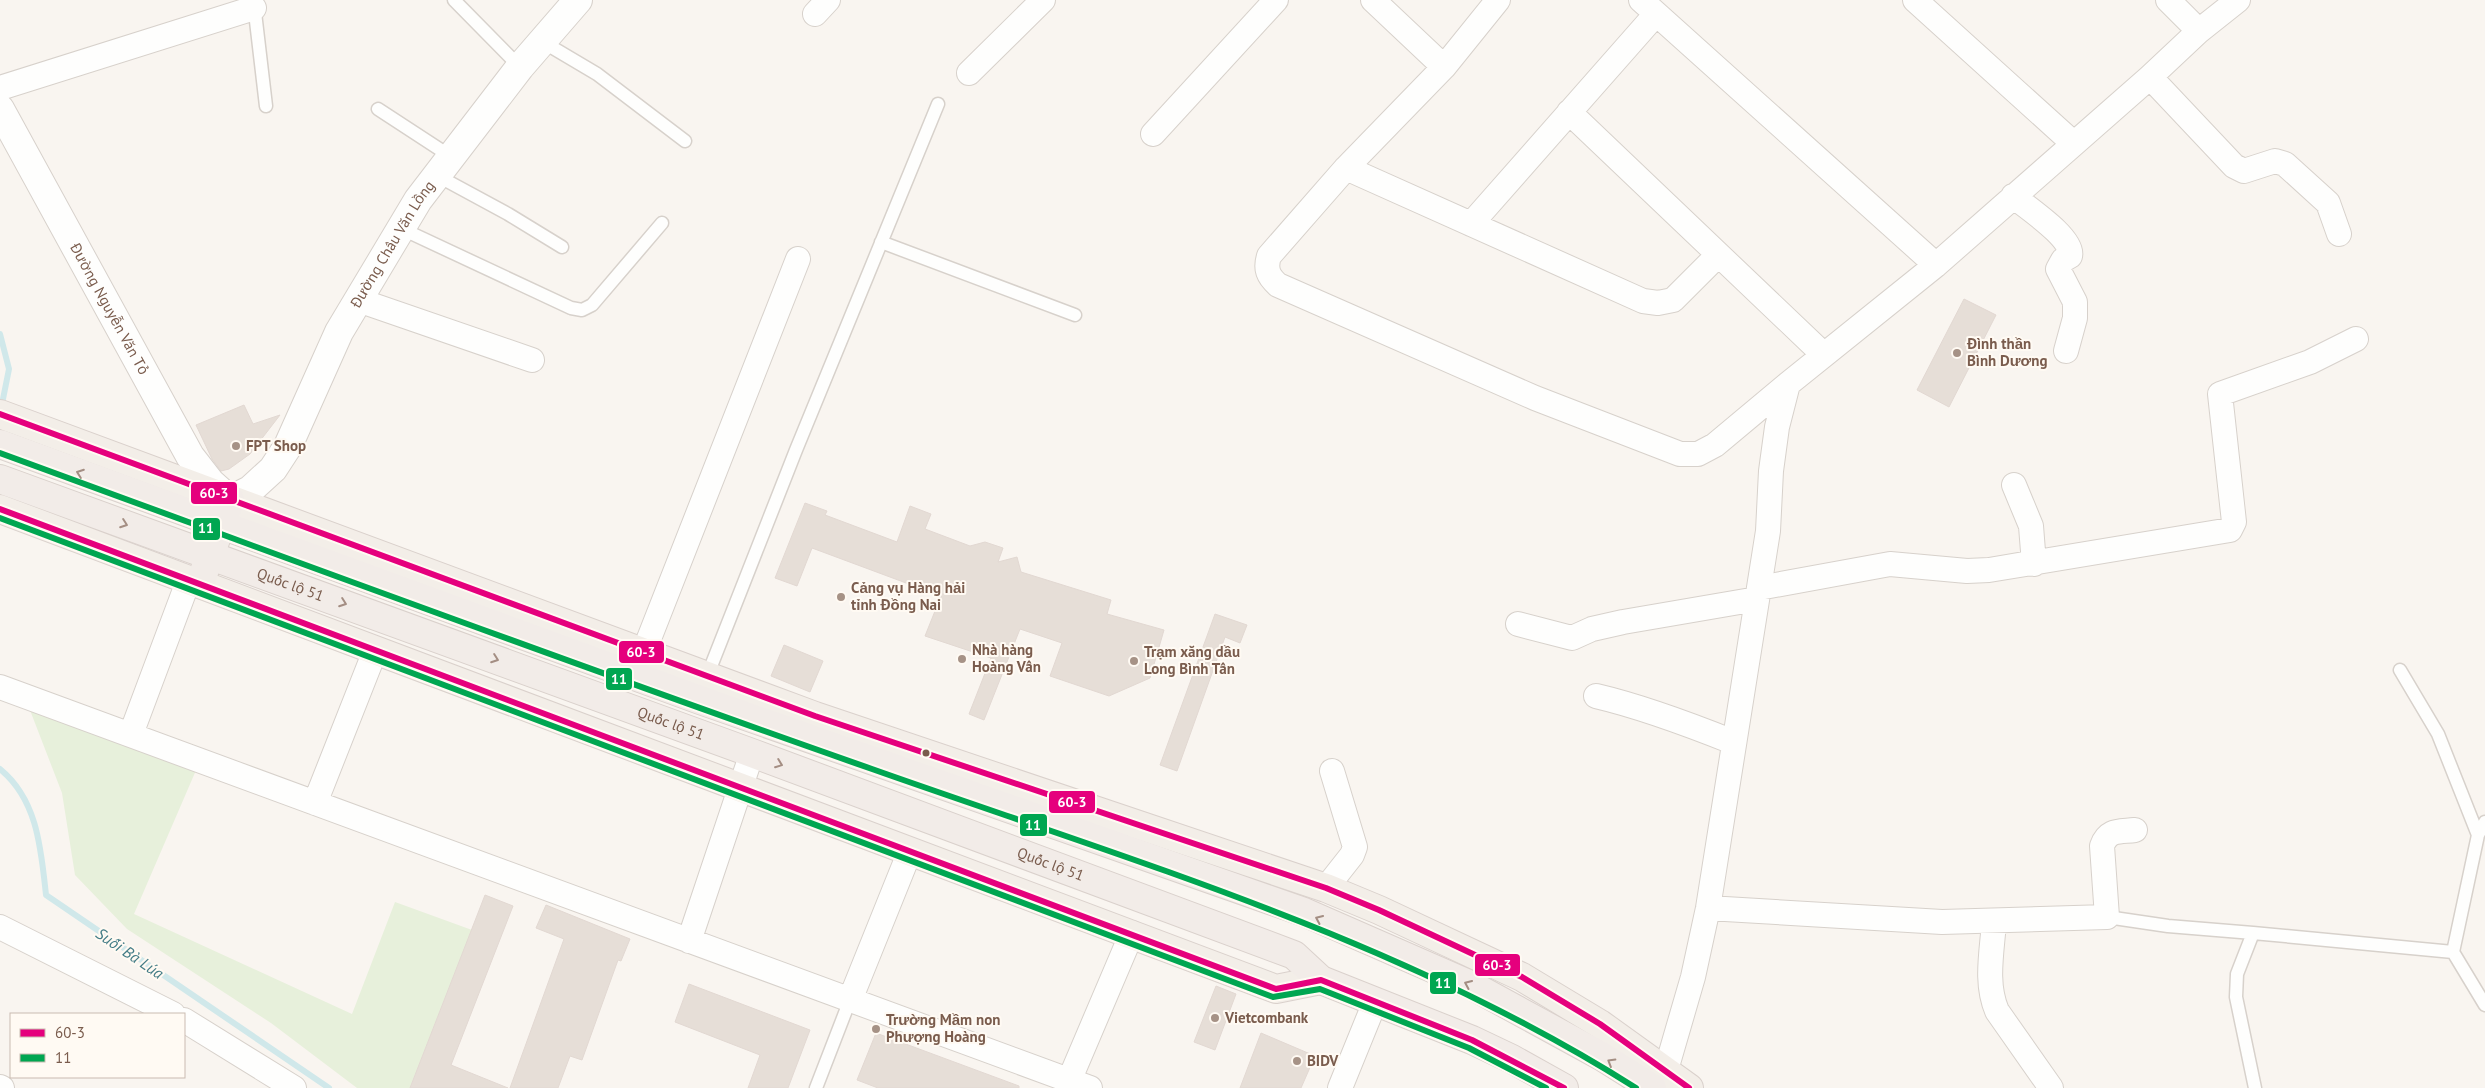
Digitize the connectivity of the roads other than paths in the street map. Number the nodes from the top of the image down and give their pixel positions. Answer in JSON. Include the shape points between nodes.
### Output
{"nodes":[{"id":1,"x":454,"y":0,"type":"edge"},
{"id":2,"x":578,"y":0,"type":"edge"},
{"id":3,"x":1043,"y":0,"type":"edge"},
{"id":4,"x":1276,"y":0,"type":"edge"},
{"id":5,"x":1373,"y":0,"type":"edge"},
{"id":6,"x":1498,"y":0,"type":"edge"},
{"id":7,"x":1915,"y":0,"type":"edge"},
{"id":8,"x":2168,"y":0,"type":"edge"},
{"id":9,"x":2238,"y":0,"type":"edge"},
{"id":10,"x":253,"y":4,"type":"edge"},
{"id":11,"x":1649,"y":7,"type":"edge"},
{"id":12,"x":2199,"y":31,"type":"junction"},
{"id":13,"x":542,"y":42,"type":"junction"},
{"id":14,"x":520,"y":67,"type":"junction"},
{"id":15,"x":1444,"y":67,"type":"junction"},
{"id":16,"x":969,"y":73,"type":"dead end"},
{"id":17,"x":2150,"y":77,"type":"junction"},
{"id":18,"x":0,"y":88,"type":"edge"},
{"id":19,"x":938,"y":104,"type":"dead end"},
{"id":20,"x":266,"y":106,"type":"dead end"},
{"id":21,"x":0,"y":109,"type":"edge"},
{"id":22,"x":378,"y":109,"type":"dead end"},
{"id":23,"x":1569,"y":112,"type":"junction"},
{"id":24,"x":1153,"y":134,"type":"dead end"},
{"id":25,"x":685,"y":141,"type":"dead end"},
{"id":26,"x":2073,"y":143,"type":"junction"},
{"id":27,"x":443,"y":166,"type":"junction"},
{"id":28,"x":1346,"y":168,"type":"junction"},
{"id":29,"x":2013,"y":196,"type":"junction"},
{"id":30,"x":662,"y":223,"type":"dead end"},
{"id":31,"x":1471,"y":224,"type":"junction"},
{"id":32,"x":400,"y":228,"type":"junction"},
{"id":33,"x":2340,"y":234,"type":"dead end"},
{"id":34,"x":882,"y":242,"type":"junction"},
{"id":35,"x":562,"y":247,"type":"dead end"},
{"id":36,"x":1718,"y":254,"type":"junction"},
{"id":37,"x":798,"y":259,"type":"dead end"},
{"id":38,"x":1936,"y":265,"type":"junction"},
{"id":39,"x":358,"y":300,"type":"junction"},
{"id":40,"x":1075,"y":315,"type":"dead end"},
{"id":41,"x":2356,"y":339,"type":"dead end"},
{"id":42,"x":2066,"y":351,"type":"dead end"},
{"id":43,"x":1824,"y":355,"type":"junction"},
{"id":44,"x":532,"y":360,"type":"dead end"},
{"id":45,"x":1788,"y":384,"type":"junction"},
{"id":46,"x":0,"y":414,"type":"edge"},
{"id":47,"x":11,"y":448,"type":"edge"},
{"id":48,"x":6,"y":482,"type":"edge"},
{"id":49,"x":2014,"y":485,"type":"dead end"},
{"id":50,"x":230,"y":500,"type":"junction"},
{"id":51,"x":2,"y":509,"type":"edge"},
{"id":52,"x":221,"y":525,"type":"junction"},
{"id":53,"x":210,"y":555,"type":"junction"},
{"id":54,"x":2034,"y":564,"type":"junction"},
{"id":55,"x":195,"y":581,"type":"junction"},
{"id":56,"x":1758,"y":594,"type":"junction"},
{"id":57,"x":1518,"y":624,"type":"dead end"},
{"id":58,"x":375,"y":651,"type":"junction"},
{"id":59,"x":643,"y":654,"type":"junction"},
{"id":60,"x":2400,"y":670,"type":"dead end"},
{"id":61,"x":0,"y":687,"type":"edge"},
{"id":62,"x":703,"y":688,"type":"junction"},
{"id":63,"x":1596,"y":696,"type":"dead end"},
{"id":64,"x":130,"y":734,"type":"junction"},
{"id":65,"x":1734,"y":742,"type":"junction"},
{"id":66,"x":752,"y":754,"type":"junction"},
{"id":67,"x":1332,"y":771,"type":"dead end"},
{"id":68,"x":741,"y":789,"type":"junction"},
{"id":69,"x":315,"y":803,"type":"junction"},
{"id":70,"x":2485,"y":822,"type":"edge"},
{"id":71,"x":2135,"y":830,"type":"dead end"},
{"id":72,"x":2478,"y":835,"type":"junction"},
{"id":73,"x":910,"y":851,"type":"junction"},
{"id":74,"x":1326,"y":888,"type":"junction"},
{"id":75,"x":1708,"y":908,"type":"junction"},
{"id":76,"x":2106,"y":917,"type":"junction"},
{"id":77,"x":1994,"y":922,"type":"junction"},
{"id":78,"x":0,"y":926,"type":"edge"},
{"id":79,"x":1132,"y":933,"type":"junction"},
{"id":80,"x":2253,"y":933,"type":"junction"},
{"id":81,"x":689,"y":940,"type":"junction"},
{"id":82,"x":2453,"y":952,"type":"junction"},
{"id":83,"x":1321,"y":980,"type":"junction"},
{"id":84,"x":850,"y":1000,"type":"junction"},
{"id":85,"x":1375,"y":1002,"type":"junction"},
{"id":86,"x":2485,"y":1005,"type":"edge"},
{"id":87,"x":171,"y":1013,"type":"edge"},
{"id":88,"x":185,"y":1021,"type":"edge"},
{"id":89,"x":1657,"y":1082,"type":"edge"},
{"id":90,"x":1554,"y":1085,"type":"edge"},
{"id":91,"x":1075,"y":1086,"type":"edge"},
{"id":92,"x":294,"y":1088,"type":"edge"},
{"id":93,"x":816,"y":1088,"type":"edge"},
{"id":94,"x":1340,"y":1088,"type":"edge"},
{"id":95,"x":1689,"y":1088,"type":"edge"},
{"id":96,"x":2052,"y":1088,"type":"edge"},
{"id":97,"x":2255,"y":1088,"type":"edge"}],
"edges":[{"from":1,"to":14,"type":"lane"},
{"from":2,"to":13,"type":"street","name":"Đường Châu Văn Lồng"},
{"from":3,"to":16,"type":"street"},
{"from":4,"to":24,"type":"street"},
{"from":5,"to":15,"type":"street"},
{"from":6,"to":15,"type":"street"},
{"from":7,"to":26,"type":"street"},
{"from":8,"to":12,"type":"street"},
{"from":9,"to":12,"type":"street"},
{"from":10,"to":18,"type":"street"},
{"from":10,"to":20,"type":"lane"},
{"from":11,"to":23,"type":"street"},
{"from":11,"to":38,"type":"street"},
{"from":12,"to":17,"type":"street"},
{"from":13,"to":14,"type":"street","name":"Đường Châu Văn Lồng"},
{"from":13,"to":25,"type":"lane","via":[[597,74]]},
{"from":14,"to":27,"type":"street","name":"Đường Châu Văn Lồng"},
{"from":15,"to":28,"type":"street"},
{"from":17,"to":26,"type":"street"},
{"from":17,"to":33,"type":"street","via":[[2234,166],[2244,171],[2275,161],[2285,164],[2328,203]]},
{"from":19,"to":34,"type":"lane"},
{"from":21,"to":50,"type":"street","name":"Đường Nguyễn Văn Tỏ","via":[[190,456],[211,483]]},
{"from":22,"to":27,"type":"lane"},
{"from":23,"to":31,"type":"street"},
{"from":23,"to":36,"type":"street"},
{"from":26,"to":29,"type":"street"},
{"from":27,"to":32,"type":"street","name":"Đường Châu Văn Lồng"},
{"from":27,"to":35,"type":"lane","via":[[508,214]]},
{"from":28,"to":31,"type":"street"},
{"from":28,"to":45,"type":"street","via":[[1269,256],[1269,276],[1278,285],[1536,398],[1680,454],[1698,454],[1715,445]]},
{"from":29,"to":38,"type":"street"},
{"from":29,"to":42,"type":"street","via":[[2064,238],[2070,248],[2070,256],[2058,269],[2075,302],[2075,318]]},
{"from":30,"to":32,"type":"lane","via":[[592,305],[582,310],[571,308]]},
{"from":31,"to":36,"type":"street","via":[[1658,304],[1672,300]]},
{"from":32,"to":39,"type":"street","name":"Đường Châu Văn Lồng"},
{"from":34,"to":40,"type":"lane"},
{"from":34,"to":62,"type":"lane"},
{"from":36,"to":43,"type":"street"},
{"from":37,"to":59,"type":"street"},
{"from":38,"to":43,"type":"street"},
{"from":39,"to":44,"type":"street"},
{"from":39,"to":50,"type":"street","name":"Đường Châu Văn Lồng","via":[[339,332],[288,446],[273,468],[250,490]]},
{"from":41,"to":54,"type":"street","via":[[2310,362],[2220,394],[2234,522],[2230,530]]},
{"from":43,"to":45,"type":"street"},
{"from":45,"to":56,"type":"street","via":[[1776,427],[1768,531]]},
{"from":46,"to":50,"type":"main road","name":"Quốc lộ 51"},
{"from":52,"to":47,"type":"highway","name":"Quốc lộ 51","one_way":true},
{"from":48,"to":53,"type":"highway","name":"Quốc lộ 51","one_way":true},
{"from":49,"to":54,"type":"street","via":[[2031,526]]},
{"from":50,"to":52,"type":"highway"},
{"from":50,"to":59,"type":"main road","name":"Quốc lộ 51"},
{"from":51,"to":55,"type":"main road"},
{"from":52,"to":53,"type":"highway"},
{"from":52,"to":62,"type":"highway","name":"Quốc lộ 51"},
{"from":53,"to":55,"type":"highway"},
{"from":53,"to":66,"type":"highway","name":"Quốc lộ 51","one_way":true},
{"from":54,"to":56,"type":"street","via":[[1967,571],[1874,565]]},
{"from":55,"to":58,"type":"main road"},
{"from":55,"to":64,"type":"street"},
{"from":56,"to":57,"type":"street","via":[[1592,629],[1572,638]]},
{"from":56,"to":65,"type":"street"},
{"from":58,"to":68,"type":"main road"},
{"from":58,"to":69,"type":"street"},
{"from":59,"to":62,"type":"main road","name":"Quốc lộ 51"},
{"from":60,"to":72,"type":"lane","via":[[2438,734]]},
{"from":61,"to":64,"type":"street"},
{"from":62,"to":74,"type":"main road","name":"Quốc lộ 51","via":[[824,719]]},
{"from":89,"to":62,"type":"highway","name":"Quốc lộ 51","one_way":true,"via":[[1473,986],[1304,912]]},
{"from":63,"to":65,"type":"street","via":[[1680,721]]},
{"from":64,"to":69,"type":"street"},
{"from":65,"to":75,"type":"street"},
{"from":66,"to":68,"type":"street"},
{"from":66,"to":83,"type":"highway","name":"Quốc lộ 51","one_way":true,"via":[[1294,955]]},
{"from":67,"to":74,"type":"street","via":[[1355,847]]},
{"from":68,"to":73,"type":"main road"},
{"from":68,"to":81,"type":"street"},
{"from":69,"to":81,"type":"street"},
{"from":70,"to":72,"type":"lane"},
{"from":71,"to":76,"type":"street","via":[[2112,832],[2105,837],[2102,846]]},
{"from":72,"to":82,"type":"lane"},
{"from":73,"to":79,"type":"main road"},
{"from":73,"to":84,"type":"street"},
{"from":74,"to":89,"type":"main road","name":"Quốc lộ 51","via":[[1522,977],[1600,1024]]},
{"from":75,"to":77,"type":"street","via":[[1942,922]]},
{"from":75,"to":89,"type":"street","via":[[1693,977]]},
{"from":76,"to":77,"type":"street"},
{"from":76,"to":80,"type":"lane"},
{"from":77,"to":96,"type":"street","via":[[1989,985],[1991,998]]},
{"from":78,"to":87,"type":"street"},
{"from":79,"to":83,"type":"main road","via":[[1276,989]]},
{"from":79,"to":91,"type":"street"},
{"from":80,"to":82,"type":"lane"},
{"from":80,"to":97,"type":"lane","via":[[2237,974],[2236,997]]},
{"from":81,"to":84,"type":"street"},
{"from":82,"to":86,"type":"lane"},
{"from":83,"to":85,"type":"highway","name":"Quốc lộ 51"},
{"from":84,"to":91,"type":"street"},
{"from":84,"to":93,"type":"lane"},
{"from":85,"to":90,"type":"highway","name":"Quốc lộ 51","via":[[1472,1040]]},
{"from":85,"to":94,"type":"street"},
{"from":88,"to":92,"type":"street"},
{"from":89,"to":95,"type":"main road","name":"Quốc lộ 51"}]}
